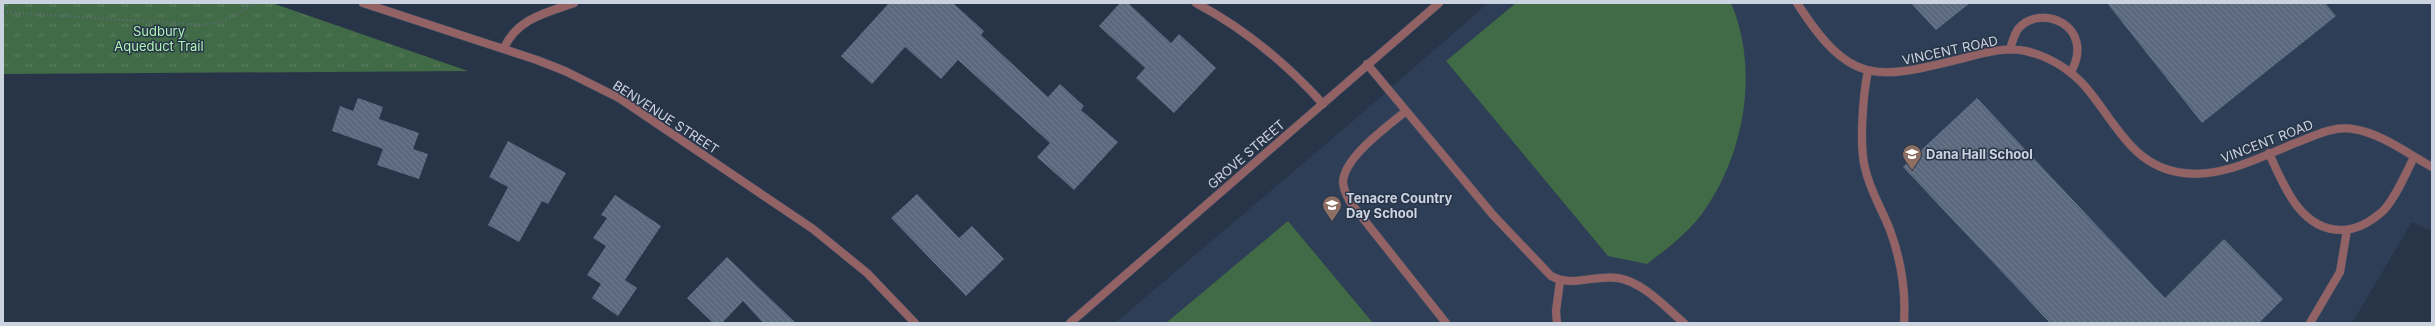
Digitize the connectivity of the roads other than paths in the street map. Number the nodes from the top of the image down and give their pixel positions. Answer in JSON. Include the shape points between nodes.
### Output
{"nodes":[{"id":1,"x":363,"y":3,"type":"edge"},
{"id":2,"x":574,"y":3,"type":"edge"},
{"id":3,"x":1196,"y":3,"type":"edge"},
{"id":4,"x":1439,"y":3,"type":"edge"},
{"id":5,"x":1797,"y":3,"type":"edge"},
{"id":6,"x":504,"y":48,"type":"junction"},
{"id":7,"x":2010,"y":49,"type":"junction"},
{"id":8,"x":1368,"y":64,"type":"junction"},
{"id":9,"x":1868,"y":71,"type":"junction"},
{"id":10,"x":2071,"y":72,"type":"junction"},
{"id":11,"x":1323,"y":104,"type":"junction"},
{"id":12,"x":1406,"y":110,"type":"junction"},
{"id":13,"x":2270,"y":152,"type":"junction"},
{"id":14,"x":2414,"y":157,"type":"junction"},
{"id":15,"x":2432,"y":167,"type":"edge"},
{"id":16,"x":2347,"y":230,"type":"junction"},
{"id":17,"x":1560,"y":281,"type":"junction"},
{"id":18,"x":915,"y":323,"type":"edge"},
{"id":19,"x":1070,"y":323,"type":"edge"},
{"id":20,"x":1446,"y":323,"type":"edge"},
{"id":21,"x":1557,"y":323,"type":"edge"},
{"id":22,"x":1684,"y":323,"type":"edge"},
{"id":23,"x":1904,"y":323,"type":"edge"},
{"id":24,"x":2310,"y":323,"type":"edge"}],
"edges":[{"from":1,"to":6,"type":"street","name":"BENVENUE STREET"},
{"from":2,"to":6,"type":"street","via":[[525,21],[515,29]]},
{"from":3,"to":11,"type":"street","via":[[1275,56],[1291,69]]},
{"from":4,"to":8,"type":"street","name":"GROVE STREET"},
{"from":5,"to":9,"type":"street","name":"VINCENT ROAD","via":[[1828,44],[1852,64]]},
{"from":6,"to":18,"type":"street","name":"BENVENUE STREET","via":[[565,71],[625,103],[831,242],[867,273]]},
{"from":7,"to":9,"type":"street","name":"VINCENT ROAD","via":[[1898,73]]},
{"from":7,"to":10,"type":"street","name":"VINCENT ROAD","via":[[2039,55]]},
{"from":7,"to":10,"type":"street","via":[[2018,29],[2026,22],[2045,18],[2056,20],[2074,33],[2078,42],[2078,52]]},
{"from":8,"to":11,"type":"street","name":"GROVE STREET"},
{"from":8,"to":12,"type":"street"},
{"from":9,"to":23,"type":"street","via":[[1864,98],[1864,166],[1896,250],[1904,295]]},
{"from":10,"to":13,"type":"street","name":"VINCENT ROAD","via":[[2125,140],[2151,162],[2166,169],[2182,173],[2215,172]]},
{"from":11,"to":19,"type":"street","name":"GROVE STREET"},
{"from":12,"to":17,"type":"street","via":[[1493,215],[1543,268]]},
{"from":12,"to":20,"type":"street","via":[[1353,159],[1343,182],[1350,202]]},
{"from":13,"to":14,"type":"street","name":"VINCENT ROAD","via":[[2326,131],[2353,129],[2382,139]]},
{"from":13,"to":16,"type":"street","via":[[2289,195],[2310,219],[2333,230]]},
{"from":14,"to":15,"type":"street","name":"VINCENT ROAD"},
{"from":14,"to":16,"type":"street","via":[[2393,198],[2384,209],[2362,226]]},
{"from":16,"to":24,"type":"street","via":[[2340,272]]},
{"from":17,"to":21,"type":"street"},
{"from":17,"to":22,"type":"street","via":[[1608,278],[1626,280],[1645,290]]}]}
